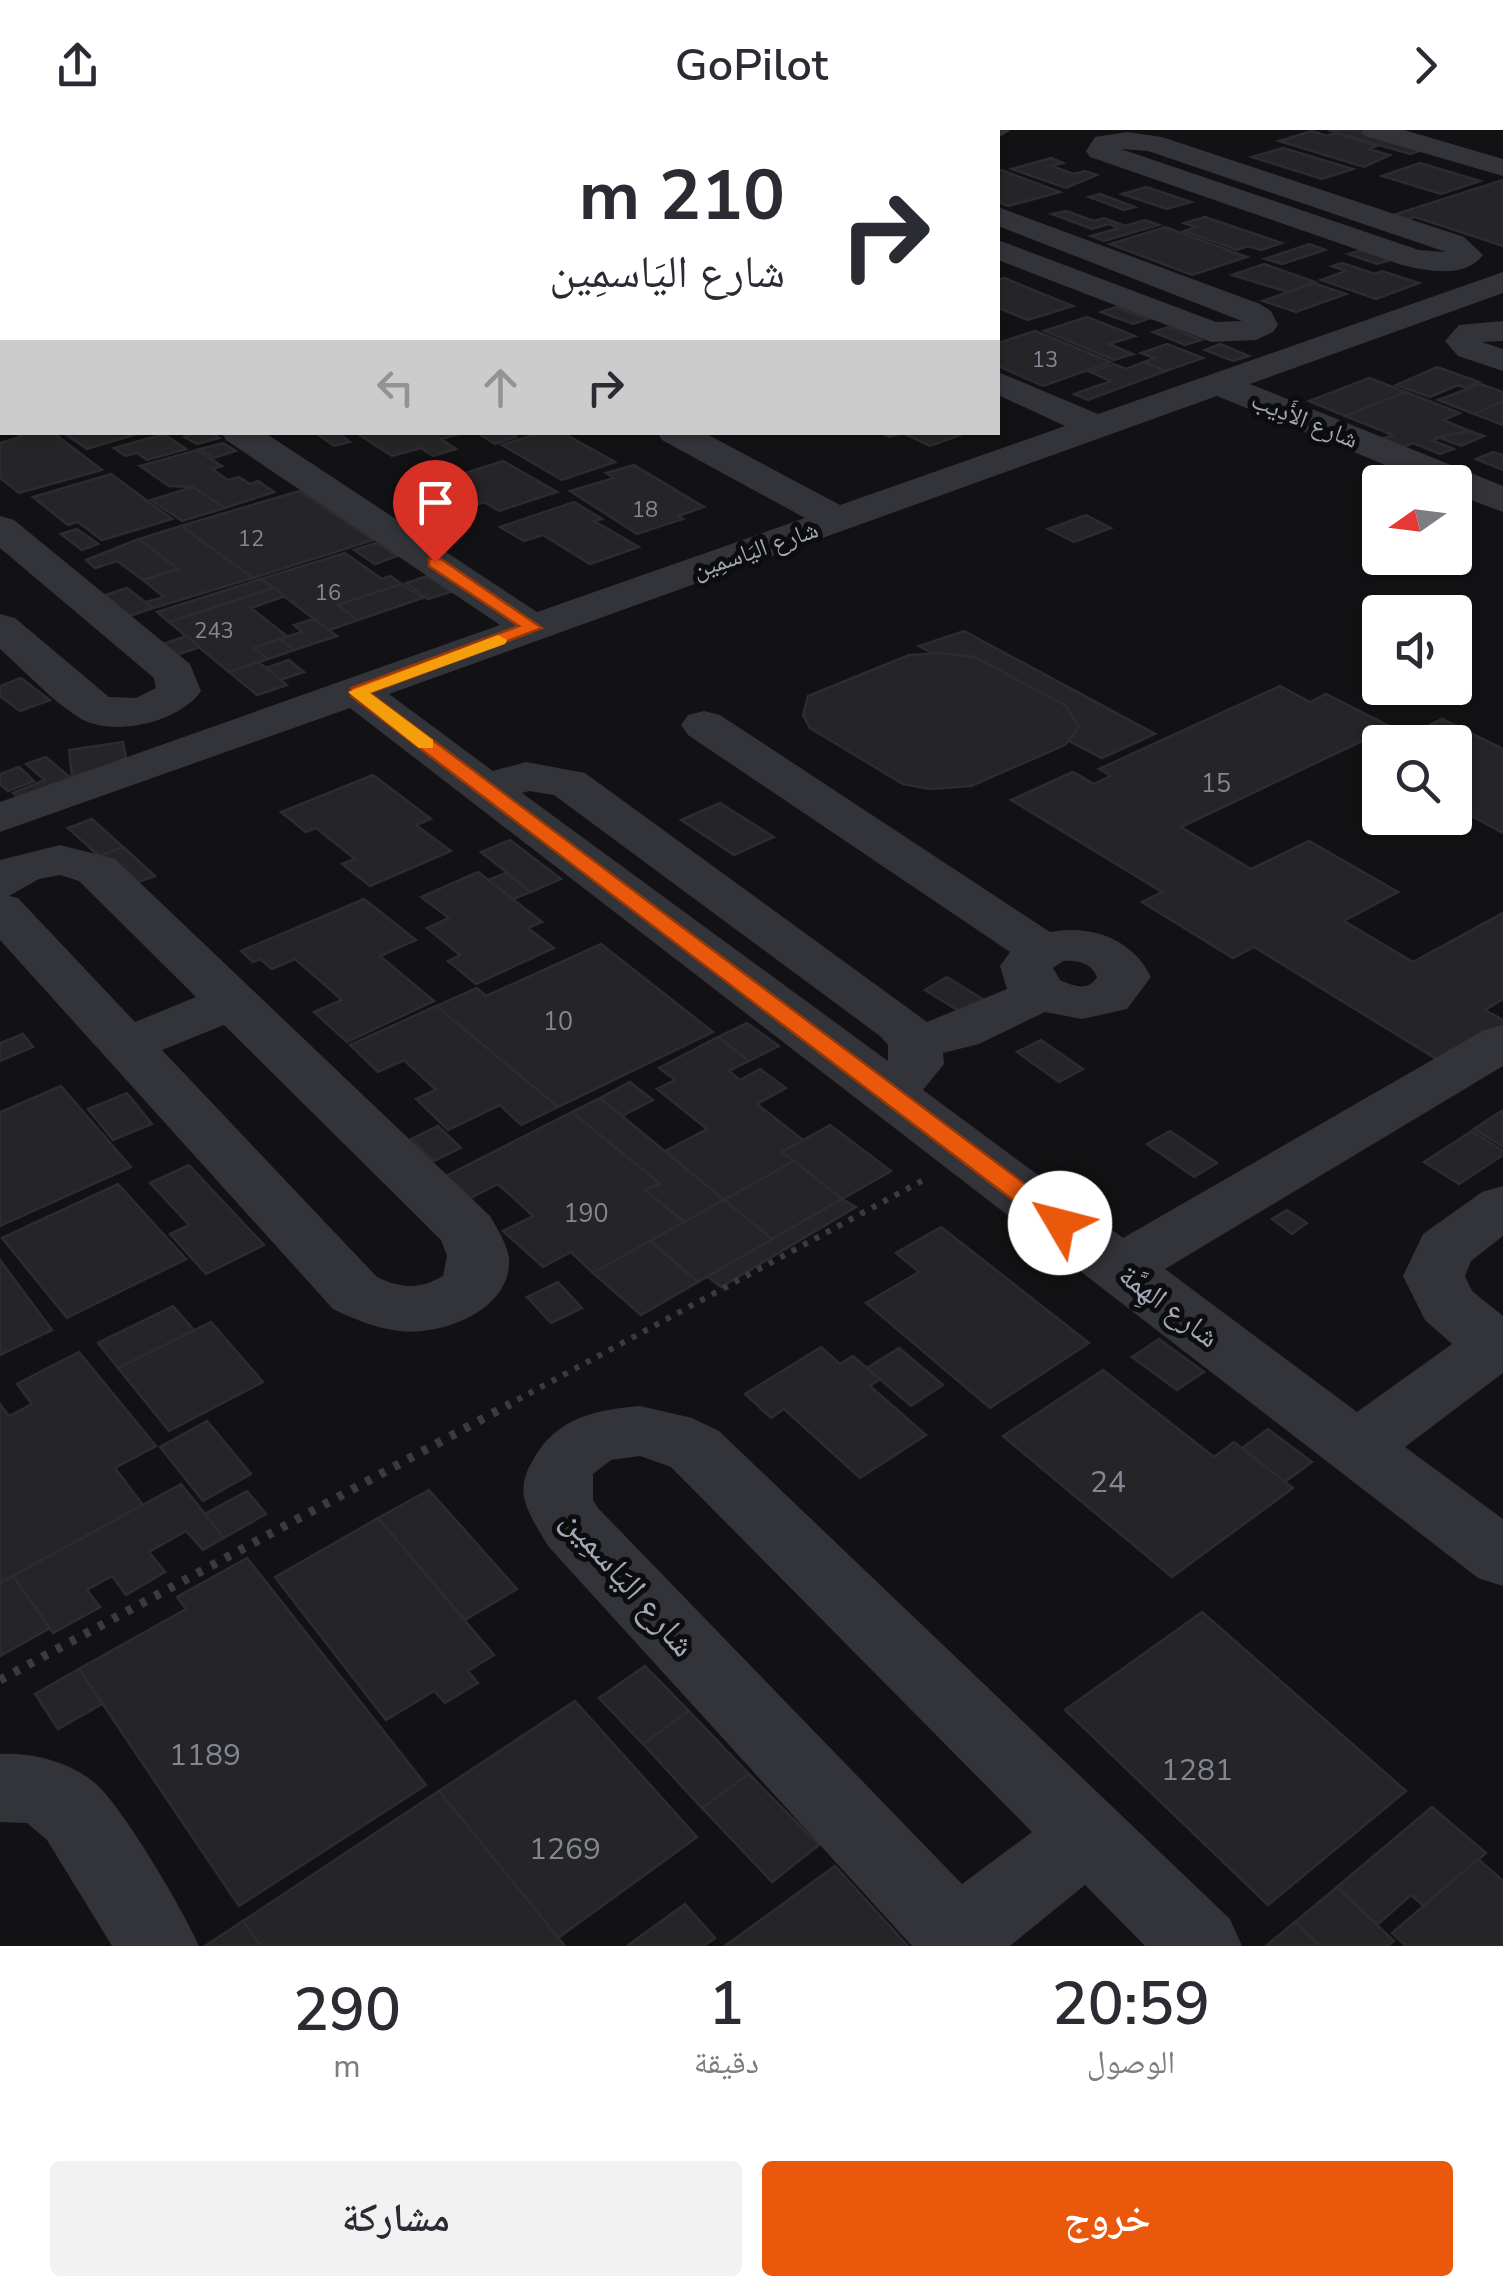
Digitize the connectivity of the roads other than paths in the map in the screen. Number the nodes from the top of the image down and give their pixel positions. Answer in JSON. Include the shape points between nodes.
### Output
{"nodes":[{"id":1,"x":1375,"y":130,"type":"edge"},
{"id":2,"x":1452,"y":130,"type":"edge"},
{"id":3,"x":1503,"y":145,"type":"edge"},
{"id":4,"x":1466,"y":157,"type":"junction"},
{"id":5,"x":1503,"y":168,"type":"edge"},
{"id":6,"x":1326,"y":201,"type":"junction"},
{"id":7,"x":1281,"y":214,"type":"junction"},
{"id":8,"x":1000,"y":217,"type":"edge"},
{"id":9,"x":1000,"y":250,"type":"edge"},
{"id":10,"x":1462,"y":260,"type":"junction"},
{"id":11,"x":1122,"y":263,"type":"junction"},
{"id":12,"x":1503,"y":274,"type":"edge"},
{"id":13,"x":1072,"y":278,"type":"junction"},
{"id":14,"x":1503,"y":282,"type":"edge"},
{"id":15,"x":1414,"y":314,"type":"junction"},
{"id":16,"x":1253,"y":331,"type":"junction"},
{"id":17,"x":1487,"y":332,"type":"edge"},
{"id":18,"x":1308,"y":351,"type":"junction"},
{"id":19,"x":1503,"y":361,"type":"edge"},
{"id":20,"x":1000,"y":383,"type":"edge"},
{"id":21,"x":1219,"y":384,"type":"junction"},
{"id":22,"x":1097,"y":427,"type":"junction"},
{"id":23,"x":244,"y":435,"type":"edge"},
{"id":24,"x":680,"y":435,"type":"edge"},
{"id":25,"x":1503,"y":500,"type":"edge"},
{"id":26,"x":838,"y":520,"type":"junction"},
{"id":27,"x":0,"y":528,"type":"edge"},
{"id":28,"x":72,"y":588,"type":"junction"},
{"id":29,"x":0,"y":610,"type":"edge"},
{"id":30,"x":0,"y":627,"type":"edge"},
{"id":31,"x":533,"y":628,"type":"junction"},
{"id":32,"x":357,"y":692,"type":"junction"},
{"id":33,"x":155,"y":708,"type":"junction"},
{"id":34,"x":704,"y":725,"type":"dead end"},
{"id":35,"x":202,"y":747,"type":"junction"},
{"id":36,"x":486,"y":789,"type":"junction"},
{"id":37,"x":0,"y":818,"type":"edge"},
{"id":38,"x":7,"y":874,"type":"edge"},
{"id":39,"x":232,"y":1002,"type":"junction"},
{"id":40,"x":915,"y":1042,"type":"junction"},
{"id":41,"x":1503,"y":1042,"type":"edge"},
{"id":42,"x":126,"y":1045,"type":"junction"},
{"id":43,"x":882,"y":1089,"type":"junction"},
{"id":44,"x":1503,"y":1206,"type":"edge"},
{"id":45,"x":1120,"y":1268,"type":"junction"},
{"id":46,"x":1499,"y":1343,"type":"edge"},
{"id":47,"x":1357,"y":1448,"type":"junction"},
{"id":48,"x":1503,"y":1558,"type":"edge"},
{"id":49,"x":0,"y":1788,"type":"edge"},
{"id":50,"x":1088,"y":1835,"type":"junction"},
{"id":51,"x":962,"y":1941,"type":"edge"},
{"id":52,"x":158,"y":1946,"type":"edge"},
{"id":53,"x":1201,"y":1946,"type":"edge"}],
"edges":[{"from":1,"to":4,"type":"street"},
{"from":2,"to":3,"type":"street"},
{"from":3,"to":4,"type":"street"},
{"from":4,"to":5,"type":"street"},
{"from":6,"to":7,"type":"street"},
{"from":6,"to":7,"type":"street","via":[[1145,142],[1111,141],[1099,148]]},
{"from":6,"to":10,"type":"street","via":[[1453,243],[1468,252]]},
{"from":7,"to":10,"type":"street","via":[[1422,261]]},
{"from":8,"to":11,"type":"street"},
{"from":9,"to":13,"type":"street"},
{"from":10,"to":12,"type":"street"},
{"from":11,"to":13,"type":"street"},
{"from":11,"to":16,"type":"street","via":[[1248,311],[1261,322]]},
{"from":13,"to":16,"type":"street","via":[[1201,329]]},
{"from":14,"to":15,"type":"street","name":"شارع اليَاسمِين"},
{"from":15,"to":17,"type":"street"},
{"from":15,"to":18,"type":"street","name":"شارع اليَاسمِين"},
{"from":16,"to":18,"type":"street"},
{"from":17,"to":19,"type":"street","via":[[1463,337],[1464,345]]},
{"from":18,"to":21,"type":"street","name":"شارع اليَاسمِين"},
{"from":20,"to":22,"type":"street"},
{"from":21,"to":22,"type":"street","name":"شارع اليَاسمِين"},
{"from":21,"to":25,"type":"street","name":"شارع الأَدِيب"},
{"from":22,"to":26,"type":"street","name":"شارع اليَاسمِين"},
{"from":23,"to":31,"type":"street"},
{"from":24,"to":26,"type":"street"},
{"from":26,"to":31,"type":"street","name":"شارع اليَاسمِين"},
{"from":27,"to":28,"type":"street"},
{"from":28,"to":29,"type":"street"},
{"from":28,"to":33,"type":"street","via":[[175,673],[179,691]]},
{"from":30,"to":33,"type":"street","via":[[97,710]]},
{"from":31,"to":32,"type":"street","name":"شارع اليَاسمِين"},
{"from":32,"to":35,"type":"street","name":"شارع اليَاسمِين"},
{"from":32,"to":36,"type":"street","name":"شارع الهِمَّة"},
{"from":33,"to":35,"type":"street"},
{"from":34,"to":40,"type":"street","via":[[1042,972],[960,1032]]},
{"from":35,"to":37,"type":"street","name":"شارع اليَاسمِين"},
{"from":36,"to":40,"type":"street","via":[[526,776],[568,783]]},
{"from":36,"to":43,"type":"street","name":"شارع الهِمَّة"},
{"from":38,"to":39,"type":"street","via":[[62,860],[97,870]]},
{"from":38,"to":42,"type":"street"},
{"from":39,"to":42,"type":"street"},
{"from":39,"to":42,"type":"street","via":[[468,1231],[479,1266],[464,1291],[409,1311],[388,1310],[355,1293]]},
{"from":40,"to":43,"type":"street","via":[[913,1070]]},
{"from":41,"to":45,"type":"street"},
{"from":43,"to":45,"type":"street","name":"شارع الهِمَّة"},
{"from":44,"to":46,"type":"street","via":[[1445,1249],[1434,1276],[1447,1304]]},
{"from":45,"to":47,"type":"street","name":"شارع الهِمَّة"},
{"from":46,"to":47,"type":"street"},
{"from":47,"to":48,"type":"street","name":"شارع الهِمَّة"},
{"from":49,"to":52,"type":"street","via":[[40,1789],[75,1814]]},
{"from":50,"to":51,"type":"street","name":"شارع اليَاسمِين"},
{"from":50,"to":51,"type":"street","name":"شارع اليَاسمِين","via":[[696,1449],[640,1428],[597,1437],[580,1448],[566,1462],[556,1495],[573,1527]]},
{"from":50,"to":53,"type":"street","name":"شارع اليَاسمِين"}]}
